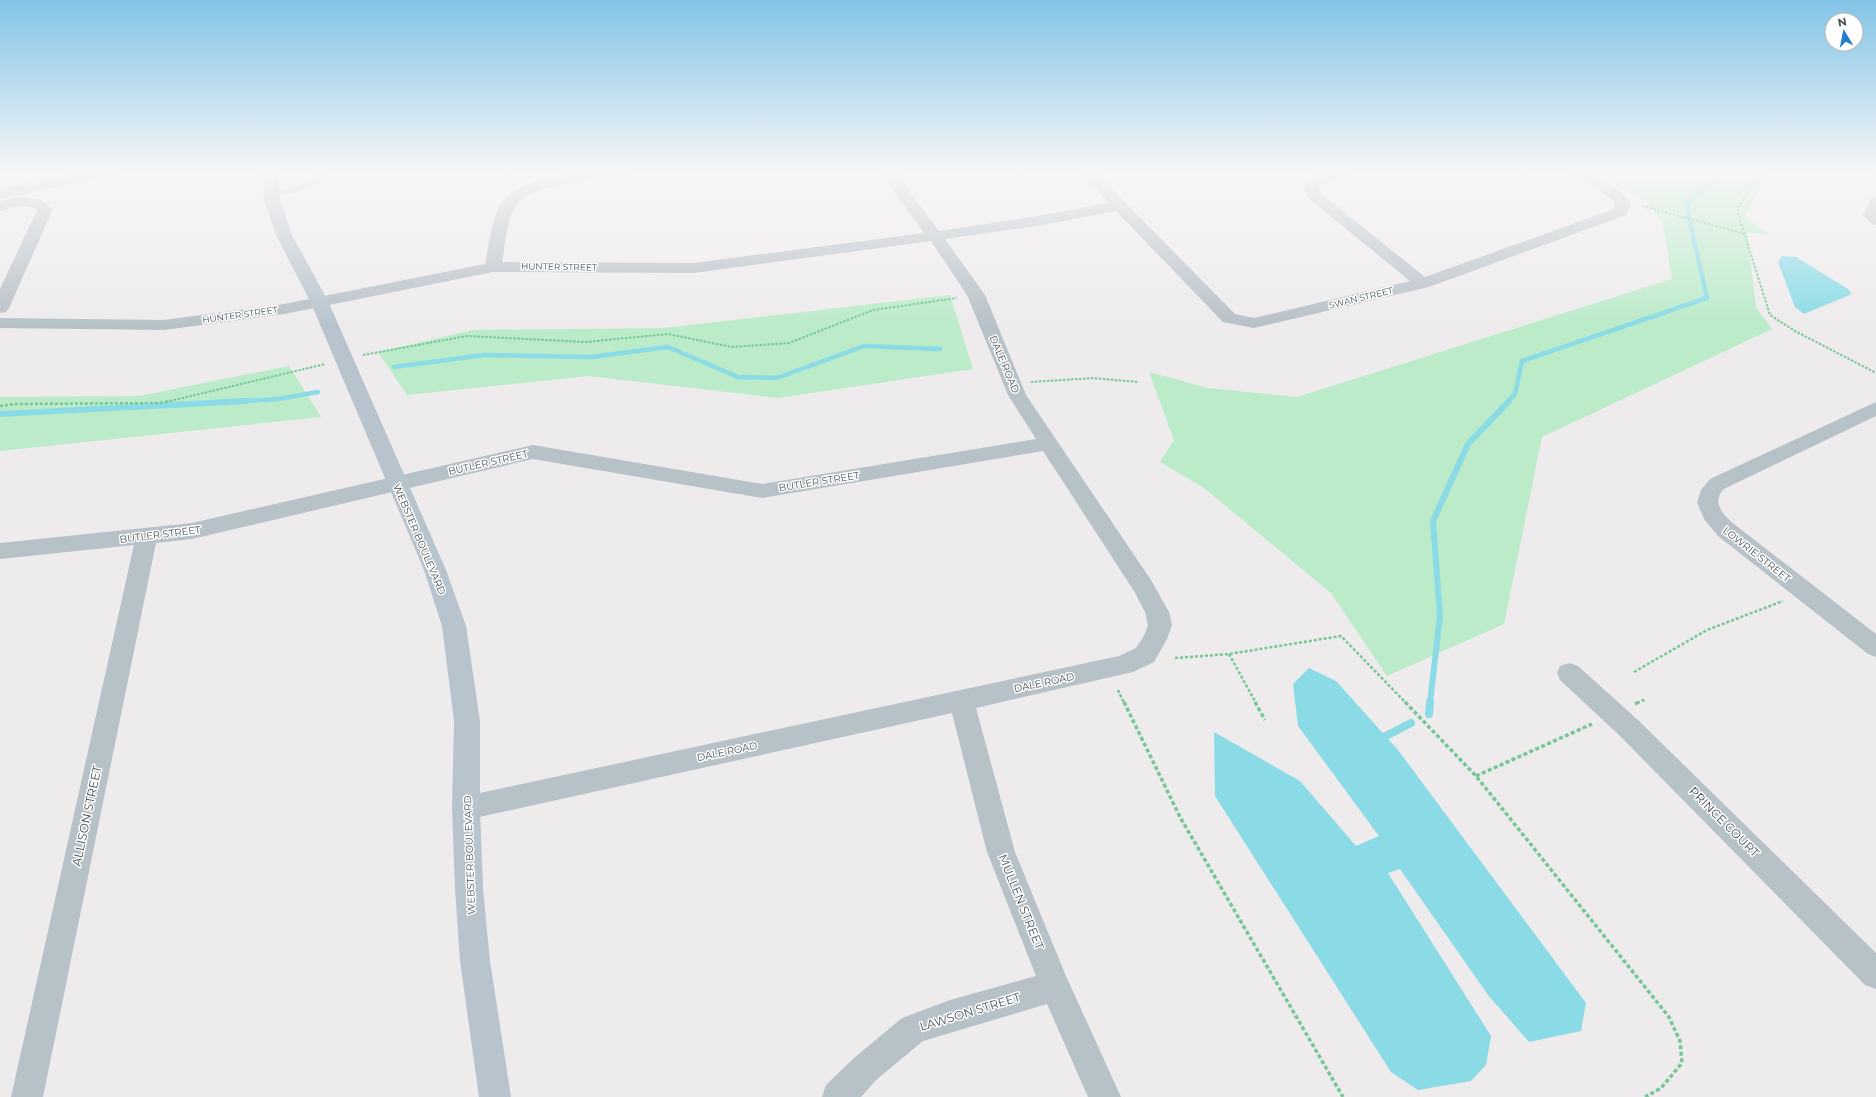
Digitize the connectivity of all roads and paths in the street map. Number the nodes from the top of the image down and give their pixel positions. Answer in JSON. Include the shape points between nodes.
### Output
{"nodes":[{"id":1,"x":39,"y":222,"type":"edge"},
{"id":2,"x":281,"y":222,"type":"edge"},
{"id":3,"x":504,"y":222,"type":"edge"},
{"id":4,"x":924,"y":222,"type":"edge"},
{"id":5,"x":1029,"y":222,"type":"edge"},
{"id":6,"x":1135,"y":222,"type":"edge"},
{"id":7,"x":1347,"y":222,"type":"edge"},
{"id":8,"x":1593,"y":222,"type":"edge"},
{"id":9,"x":1704,"y":222,"type":"edge"},
{"id":10,"x":1741,"y":222,"type":"edge"},
{"id":11,"x":1745,"y":234,"type":"junction"},
{"id":12,"x":934,"y":236,"type":"junction"},
{"id":13,"x":493,"y":267,"type":"junction"},
{"id":14,"x":1423,"y":283,"type":"junction"},
{"id":15,"x":976,"y":295,"type":"junction"},
{"id":16,"x":319,"y":301,"type":"junction"},
{"id":17,"x":0,"y":308,"type":"edge"},
{"id":18,"x":0,"y":323,"type":"edge"},
{"id":19,"x":344,"y":359,"type":"junction"},
{"id":20,"x":1876,"y":373,"type":"edge"},
{"id":21,"x":1138,"y":382,"type":"dead end"},
{"id":22,"x":1013,"y":383,"type":"junction"},
{"id":23,"x":0,"y":406,"type":"edge"},
{"id":24,"x":1876,"y":408,"type":"edge"},
{"id":25,"x":1049,"y":443,"type":"junction"},
{"id":26,"x":397,"y":484,"type":"junction"},
{"id":27,"x":147,"y":535,"type":"junction"},
{"id":28,"x":0,"y":551,"type":"edge"},
{"id":29,"x":1806,"y":592,"type":"junction"},
{"id":30,"x":1876,"y":647,"type":"edge"},
{"id":31,"x":1229,"y":654,"type":"junction"},
{"id":32,"x":1175,"y":658,"type":"dead end"},
{"id":33,"x":1634,"y":672,"type":"dead end"},
{"id":34,"x":1569,"y":673,"type":"dead end"},
{"id":35,"x":1118,"y":690,"type":"dead end"},
{"id":36,"x":1646,"y":699,"type":"dead end"},
{"id":37,"x":961,"y":700,"type":"junction"},
{"id":38,"x":1614,"y":714,"type":"junction"},
{"id":39,"x":1265,"y":720,"type":"dead end"},
{"id":40,"x":1476,"y":776,"type":"junction"},
{"id":41,"x":466,"y":808,"type":"junction"},
{"id":42,"x":1876,"y":974,"type":"edge"},
{"id":43,"x":1055,"y":986,"type":"junction"},
{"id":44,"x":27,"y":1097,"type":"edge"},
{"id":45,"x":494,"y":1097,"type":"edge"},
{"id":46,"x":838,"y":1097,"type":"edge"},
{"id":47,"x":1105,"y":1097,"type":"edge"},
{"id":48,"x":1343,"y":1097,"type":"edge"},
{"id":49,"x":1645,"y":1097,"type":"edge"}],
"edges":[{"from":1,"to":17,"type":"street"},
{"from":2,"to":16,"type":"street","name":"WEBSTER BOULEVARD","via":[[285,237]]},
{"from":3,"to":13,"type":"street"},
{"from":4,"to":12,"type":"street","name":"DALE ROAD"},
{"from":5,"to":12,"type":"street","name":"HUNTER STREET"},
{"from":6,"to":14,"type":"street","name":"SWAN STREET","via":[[1230,318],[1241,322],[1254,323]]},
{"from":7,"to":14,"type":"street"},
{"from":8,"to":14,"type":"street","name":"SWAN STREET"},
{"from":9,"to":11,"type":"path"},
{"from":10,"to":11,"type":"path"},
{"from":11,"to":20,"type":"path","via":[[1770,315],[1795,331]]},
{"from":12,"to":13,"type":"street","name":"HUNTER STREET","via":[[694,268]]},
{"from":12,"to":15,"type":"street","name":"DALE ROAD"},
{"from":13,"to":16,"type":"street","name":"HUNTER STREET"},
{"from":15,"to":19,"type":"path","via":[[873,310],[789,344],[732,347],[668,334],[586,342],[467,336]]},
{"from":15,"to":22,"type":"street","name":"DALE ROAD"},
{"from":16,"to":18,"type":"street","name":"HUNTER STREET","via":[[284,309],[164,324]]},
{"from":16,"to":19,"type":"street","name":"WEBSTER BOULEVARD"},
{"from":19,"to":23,"type":"path","via":[[159,403]]},
{"from":19,"to":26,"type":"street","name":"WEBSTER BOULEVARD"},
{"from":21,"to":22,"type":"path","via":[[1093,378]]},
{"from":22,"to":25,"type":"street","name":"DALE ROAD","via":[[1017,395]]},
{"from":24,"to":29,"type":"street","name":"LOWRIE STREET","via":[[1718,484],[1709,492],[1707,504],[1719,524]]},
{"from":25,"to":26,"type":"street","name":"BUTLER STREET","via":[[762,491],[533,452]]},
{"from":25,"to":37,"type":"street","name":"DALE ROAD","via":[[1143,586],[1157,612],[1160,625],[1145,655],[1124,665]]},
{"from":26,"to":27,"type":"street","name":"BUTLER STREET","via":[[192,531]]},
{"from":26,"to":41,"type":"street","name":"WEBSTER BOULEVARD","via":[[435,570],[454,626],[467,721]]},
{"from":27,"to":28,"type":"street","name":"BUTLER STREET"},
{"from":27,"to":44,"type":"street","name":"ALLISON STREET"},
{"from":29,"to":30,"type":"street","name":"LOWRIE STREET"},
{"from":29,"to":33,"type":"path","via":[[1707,630]]},
{"from":31,"to":32,"type":"path"},
{"from":31,"to":39,"type":"path"},
{"from":31,"to":40,"type":"path","via":[[1341,636]]},
{"from":34,"to":38,"type":"street","name":"PRINCE COURT"},
{"from":35,"to":48,"type":"path","via":[[1180,817]]},
{"from":36,"to":38,"type":"path"},
{"from":37,"to":41,"type":"street","name":"DALE ROAD"},
{"from":37,"to":43,"type":"street","name":"MULLEN STREET","via":[[1001,852]]},
{"from":38,"to":40,"type":"path"},
{"from":38,"to":42,"type":"street","name":"PRINCE COURT"},
{"from":40,"to":49,"type":"path","via":[[1669,1017],[1680,1041],[1682,1062],[1661,1088]]},
{"from":41,"to":45,"type":"street","name":"WEBSTER BOULEVARD","via":[[475,961]]},
{"from":43,"to":46,"type":"street","name":"LAWSON STREET","via":[[913,1029],[865,1069]]},
{"from":43,"to":47,"type":"street","name":"MULLEN STREET"}]}
